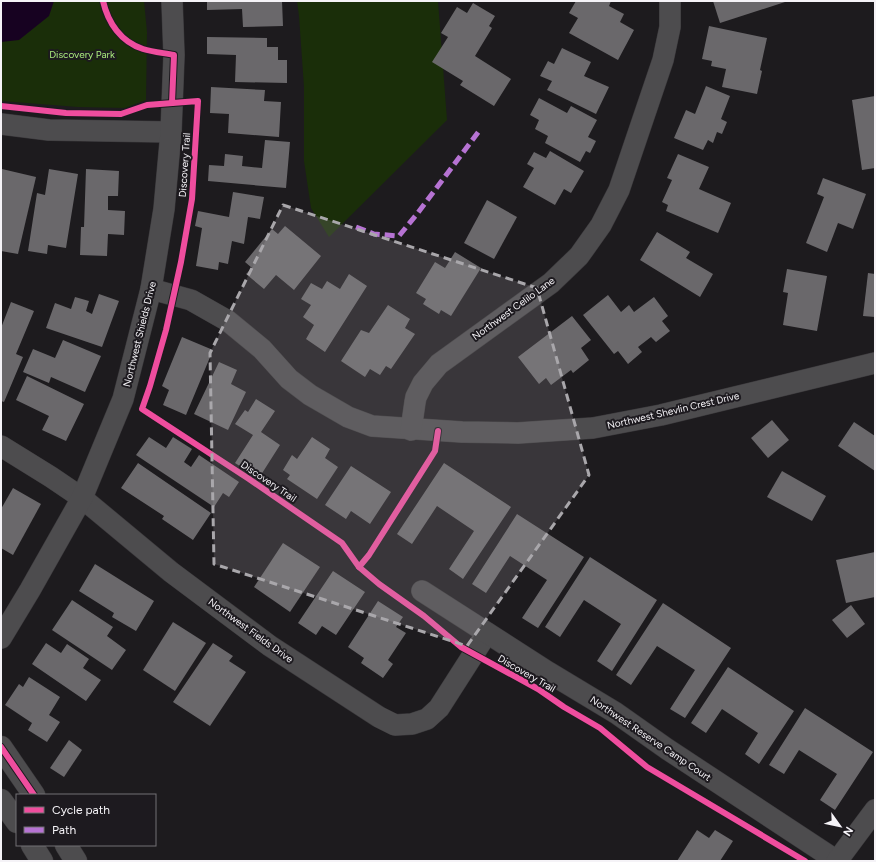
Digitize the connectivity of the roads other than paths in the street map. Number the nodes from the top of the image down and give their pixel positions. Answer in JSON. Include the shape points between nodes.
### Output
{"nodes":[{"id":1,"x":172,"y":1,"type":"edge"},
{"id":2,"x":670,"y":1,"type":"edge"},
{"id":3,"x":1,"y":124,"type":"edge"},
{"id":4,"x":171,"y":132,"type":"junction"},
{"id":5,"x":151,"y":289,"type":"junction"},
{"id":6,"x":875,"y":363,"type":"edge"},
{"id":7,"x":411,"y":430,"type":"junction"},
{"id":8,"x":1,"y":446,"type":"edge"},
{"id":9,"x":82,"y":498,"type":"junction"},
{"id":10,"x":422,"y":591,"type":"dead end"},
{"id":11,"x":487,"y":633,"type":"junction"},
{"id":12,"x":1,"y":638,"type":"edge"},
{"id":13,"x":1,"y":747,"type":"edge"},
{"id":14,"x":33,"y":794,"type":"edge"},
{"id":15,"x":1,"y":800,"type":"edge"},
{"id":16,"x":875,"y":810,"type":"edge"},
{"id":17,"x":16,"y":821,"type":"edge"},
{"id":18,"x":33,"y":846,"type":"edge"},
{"id":19,"x":67,"y":846,"type":"edge"},
{"id":20,"x":42,"y":861,"type":"edge"},
{"id":21,"x":76,"y":861,"type":"edge"},
{"id":22,"x":837,"y":861,"type":"edge"}],
"edges":[{"from":1,"to":4,"type":"street","name":"Northwest Shields Drive","via":[[174,55]]},
{"from":2,"to":7,"type":"street","name":"Northwest Celilo Lane","via":[[670,27],[663,60],[619,190],[601,225],[579,256],[551,283],[439,364],[423,383],[416,397]]},
{"from":3,"to":4,"type":"street","via":[[49,130]]},
{"from":4,"to":5,"type":"street","name":"Northwest Shields Drive","via":[[164,209]]},
{"from":5,"to":7,"type":"street","name":"Northwest Shevlin Crest Drive","via":[[191,300],[228,321],[262,349],[289,379],[310,395],[348,417],[372,426]]},
{"from":5,"to":9,"type":"street","name":"Northwest Shields Drive","via":[[123,399]]},
{"from":6,"to":7,"type":"street","name":"Northwest Shevlin Crest Drive","via":[[661,415],[593,428],[518,433]]},
{"from":8,"to":9,"type":"street","name":"Northwest Fields Drive"},
{"from":9,"to":11,"type":"street","name":"Northwest Fields Drive","via":[[171,572],[270,646],[379,717],[396,725],[412,724],[427,719],[439,708]]},
{"from":9,"to":12,"type":"street","name":"Northwest Shields Drive"},
{"from":10,"to":11,"type":"street","name":"Northwest Reserve Camp Court"},
{"from":11,"to":22,"type":"street","name":"Northwest Reserve Camp Court","via":[[616,712]]},
{"from":13,"to":14,"type":"main road"},
{"from":15,"to":17,"type":"main road"},
{"from":16,"to":22,"type":"street"},
{"from":18,"to":20,"type":"main road"},
{"from":19,"to":21,"type":"main road"}]}
